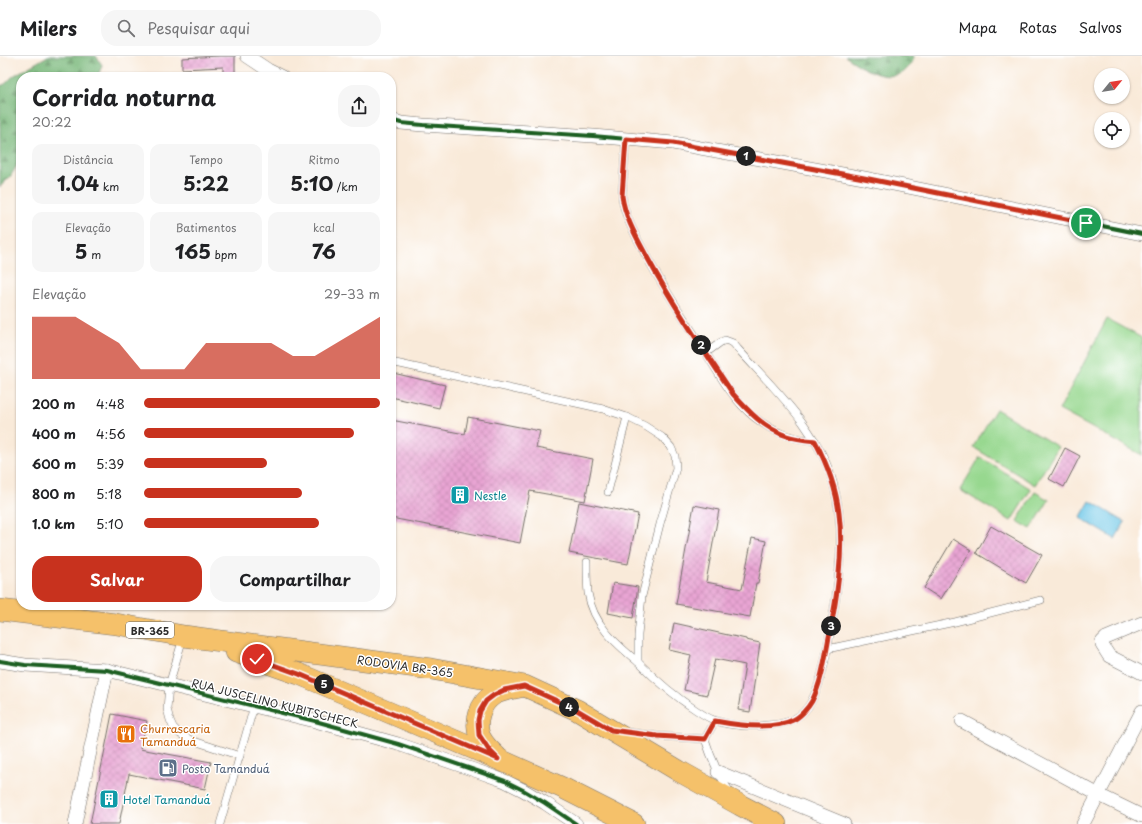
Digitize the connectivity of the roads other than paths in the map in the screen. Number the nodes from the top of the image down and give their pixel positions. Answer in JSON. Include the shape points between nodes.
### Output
{"nodes":[{"id":1,"x":247,"y":56,"type":"edge"},
{"id":2,"x":272,"y":72,"type":"edge"},
{"id":3,"x":396,"y":122,"type":"edge"},
{"id":4,"x":626,"y":139,"type":"junction"},
{"id":5,"x":1142,"y":234,"type":"edge"},
{"id":6,"x":706,"y":353,"type":"junction"},
{"id":7,"x":396,"y":363,"type":"edge"},
{"id":8,"x":627,"y":418,"type":"junction"},
{"id":9,"x":815,"y":441,"type":"junction"},
{"id":10,"x":608,"y":492,"type":"dead end"},
{"id":11,"x":587,"y":562,"type":"dead end"},
{"id":12,"x":1042,"y":600,"type":"dead end"},
{"id":13,"x":0,"y":610,"type":"edge"},
{"id":14,"x":1142,"y":623,"type":"edge"},
{"id":15,"x":184,"y":636,"type":"junction"},
{"id":16,"x":827,"y":649,"type":"junction"},
{"id":17,"x":0,"y":661,"type":"edge"},
{"id":18,"x":638,"y":662,"type":"junction"},
{"id":19,"x":107,"y":670,"type":"junction"},
{"id":20,"x":1142,"y":673,"type":"edge"},
{"id":21,"x":169,"y":685,"type":"junction"},
{"id":22,"x":524,"y":686,"type":"junction"},
{"id":23,"x":254,"y":706,"type":"junction"},
{"id":24,"x":1142,"y":711,"type":"edge"},
{"id":25,"x":715,"y":721,"type":"junction"},
{"id":26,"x":962,"y":721,"type":"dead end"},
{"id":27,"x":611,"y":730,"type":"junction"},
{"id":28,"x":705,"y":739,"type":"junction"},
{"id":29,"x":240,"y":756,"type":"junction"},
{"id":30,"x":498,"y":759,"type":"junction"},
{"id":31,"x":718,"y":772,"type":"junction"},
{"id":32,"x":1099,"y":795,"type":"junction"},
{"id":33,"x":740,"y":805,"type":"junction"},
{"id":34,"x":1142,"y":816,"type":"edge"},
{"id":35,"x":571,"y":823,"type":"edge"},
{"id":36,"x":75,"y":824,"type":"edge"},
{"id":37,"x":220,"y":824,"type":"edge"},
{"id":38,"x":634,"y":824,"type":"edge"},
{"id":39,"x":776,"y":824,"type":"edge"},
{"id":40,"x":844,"y":824,"type":"edge"},
{"id":41,"x":1083,"y":824,"type":"edge"}],
"edges":[{"from":1,"to":2,"type":"street"},
{"from":3,"to":4,"type":"street"},
{"from":4,"to":5,"type":"street","via":[[673,143],[864,178]]},
{"from":4,"to":6,"type":"lane","via":[[622,196],[627,216],[661,283]]},
{"from":6,"to":9,"type":"lane","via":[[733,394],[753,416],[786,436]]},
{"from":6,"to":9,"type":"lane","via":[[725,340],[732,344],[800,418]]},
{"from":7,"to":8,"type":"lane","via":[[603,409]]},
{"from":8,"to":10,"type":"lane"},
{"from":8,"to":18,"type":"lane","via":[[662,437],[671,447],[676,468],[642,596]]},
{"from":9,"to":16,"type":"lane","via":[[834,486],[839,513],[840,555]]},
{"from":11,"to":18,"type":"lane","via":[[588,593],[593,612],[615,644]]},
{"from":12,"to":16,"type":"lane","via":[[955,622]]},
{"from":13,"to":15,"type":"main road","name":"RODOVIA BR-365","number":"BR-365","via":[[116,624]]},
{"from":14,"to":20,"type":"street","via":[[1102,642],[1109,656]]},
{"from":15,"to":21,"type":"lane"},
{"from":15,"to":22,"type":"main road","name":"RODOVIA BR-365","number":"BR-365","via":[[431,669]]},
{"from":15,"to":30,"type":"main road","number":"BR-365","via":[[299,674]]},
{"from":16,"to":25,"type":"lane","via":[[811,703],[793,720],[759,726]]},
{"from":17,"to":19,"type":"street","name":"RUA JUSCELINO KUBITSCHECK"},
{"from":18,"to":25,"type":"lane","via":[[668,690]]},
{"from":19,"to":21,"type":"street","name":"RUA JUSCELINO KUBITSCHECK"},
{"from":19,"to":36,"type":"street"},
{"from":21,"to":23,"type":"street","name":"RUA JUSCELINO KUBITSCHECK"},
{"from":21,"to":29,"type":"lane","via":[[167,709],[173,727],[191,740]]},
{"from":22,"to":27,"type":"main road","name":"RODOVIA BR-365","number":"BR-365","via":[[577,710]]},
{"from":22,"to":30,"type":"main road","number":"BR-365","via":[[494,695],[486,701],[480,711],[479,735]]},
{"from":23,"to":29,"type":"lane"},
{"from":23,"to":35,"type":"street","name":"RUA JUSCELINO KUBITSCHECK","via":[[398,744],[480,772],[523,790]]},
{"from":24,"to":32,"type":"street"},
{"from":25,"to":28,"type":"lane"},
{"from":26,"to":32,"type":"street"},
{"from":27,"to":28,"type":"lane"},
{"from":27,"to":33,"type":"main road","name":"RODOVIA BR-365","number":"BR-365"},
{"from":28,"to":31,"type":"lane"},
{"from":29,"to":37,"type":"lane"},
{"from":30,"to":38,"type":"main road","number":"BR-365"},
{"from":31,"to":33,"type":"lane"},
{"from":31,"to":40,"type":"street"},
{"from":32,"to":34,"type":"street"},
{"from":32,"to":41,"type":"street"},
{"from":33,"to":39,"type":"main road","name":"RODOVIA BR-365","number":"BR-365"}]}
